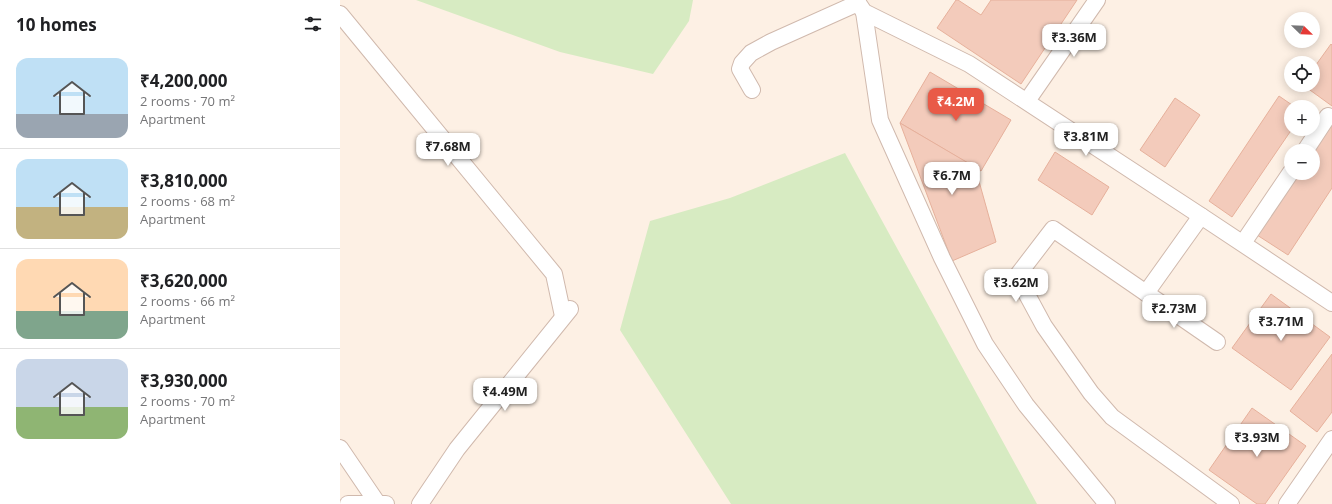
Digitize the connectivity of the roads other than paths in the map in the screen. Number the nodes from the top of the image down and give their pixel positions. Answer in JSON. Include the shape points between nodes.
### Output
{"nodes":[{"id":1,"x":1097,"y":0,"type":"edge"},
{"id":2,"x":859,"y":5,"type":"edge"},
{"id":3,"x":340,"y":14,"type":"edge"},
{"id":4,"x":752,"y":90,"type":"dead end"},
{"id":5,"x":1027,"y":101,"type":"junction"},
{"id":6,"x":1328,"y":116,"type":"dead end"},
{"id":7,"x":1310,"y":144,"type":"edge"},
{"id":8,"x":1286,"y":180,"type":"edge"},
{"id":9,"x":1201,"y":216,"type":"junction"},
{"id":10,"x":1243,"y":244,"type":"junction"},
{"id":11,"x":1146,"y":293,"type":"junction"},
{"id":12,"x":1332,"y":304,"type":"edge"},
{"id":13,"x":1217,"y":342,"type":"dead end"},
{"id":14,"x":1332,"y":440,"type":"edge"},
{"id":15,"x":340,"y":448,"type":"edge"},
{"id":16,"x":1293,"y":502,"type":"edge"},
{"id":17,"x":348,"y":504,"type":"edge"},
{"id":18,"x":378,"y":504,"type":"edge"},
{"id":19,"x":386,"y":504,"type":"edge"},
{"id":20,"x":420,"y":504,"type":"edge"},
{"id":21,"x":1107,"y":504,"type":"edge"},
{"id":22,"x":1231,"y":504,"type":"edge"}],
"edges":[{"from":1,"to":5,"type":"street"},
{"from":2,"to":4,"type":"street","via":[[751,53],[740,69]]},
{"from":2,"to":5,"type":"street","via":[[969,64]]},
{"from":2,"to":21,"type":"street","via":[[880,120],[942,258],[985,344],[1022,399]]},
{"from":3,"to":20,"type":"street","via":[[554,274],[568,311],[457,450]]},
{"from":5,"to":9,"type":"street"},
{"from":6,"to":7,"type":"street"},
{"from":8,"to":10,"type":"street"},
{"from":9,"to":10,"type":"street"},
{"from":9,"to":11,"type":"street"},
{"from":10,"to":12,"type":"street"},
{"from":11,"to":13,"type":"street"},
{"from":11,"to":22,"type":"street","via":[[1053,229],[1017,276],[1044,326],[1091,393],[1112,417]]},
{"from":14,"to":16,"type":"street"},
{"from":15,"to":18,"type":"street"},
{"from":17,"to":18,"type":"street"},
{"from":18,"to":19,"type":"street"}]}
